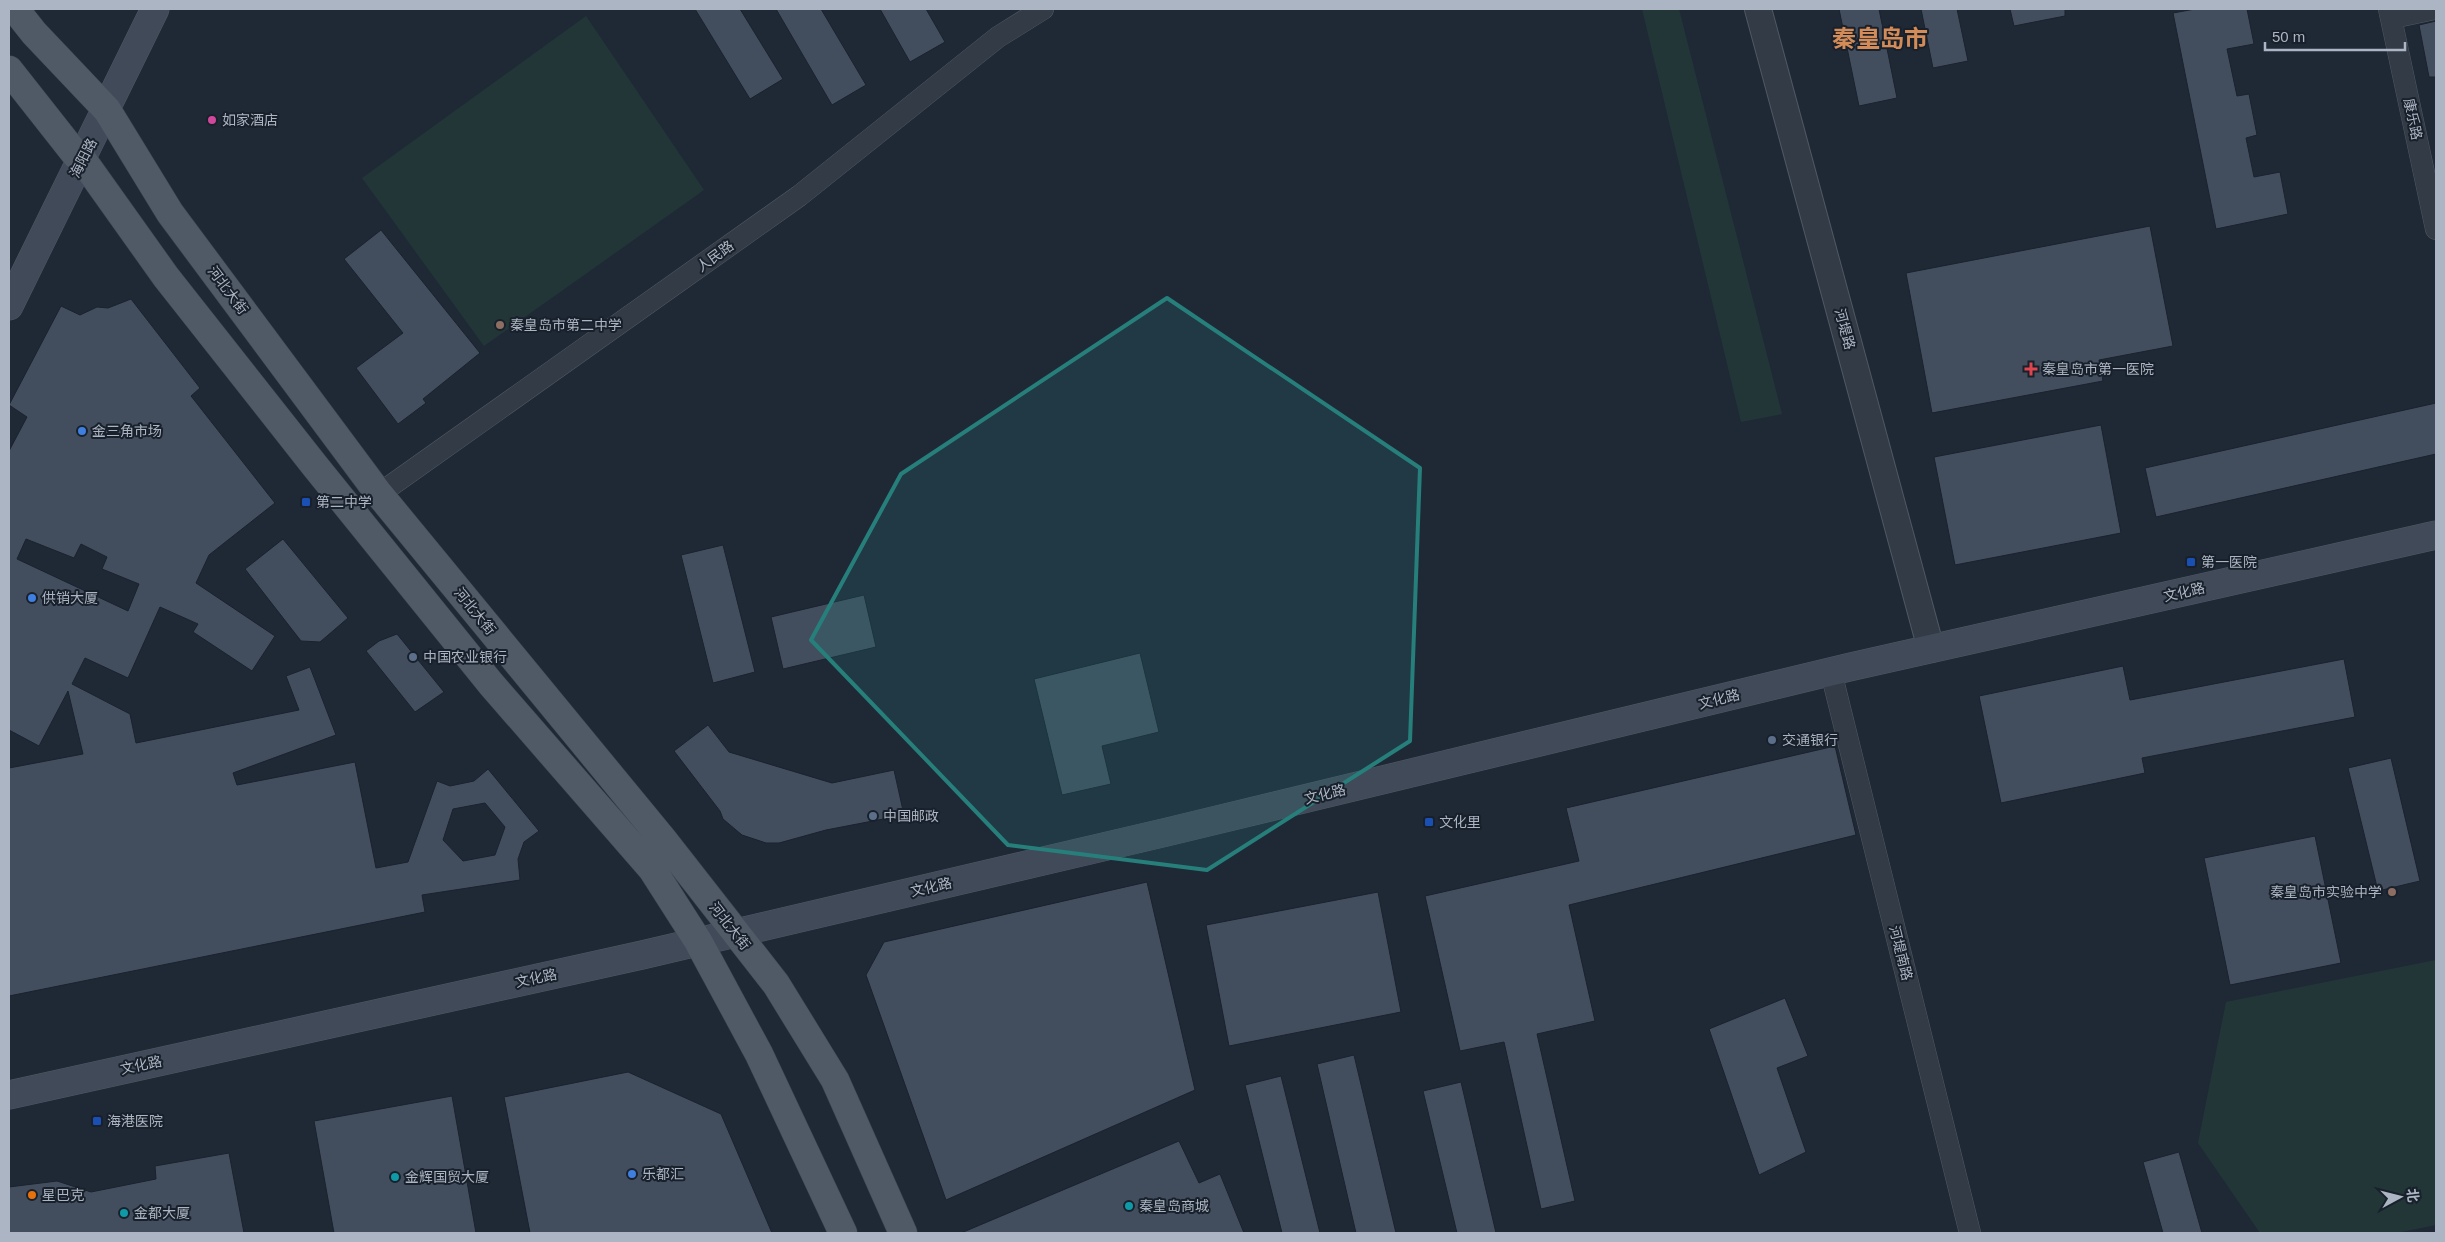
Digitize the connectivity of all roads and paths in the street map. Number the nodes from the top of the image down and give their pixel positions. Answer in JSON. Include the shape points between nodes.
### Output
{"nodes":[{"id":1,"x":15,"y":9,"type":"edge"},
{"id":2,"x":155,"y":9,"type":"edge"},
{"id":3,"x":1044,"y":9,"type":"edge"},
{"id":4,"x":1758,"y":9,"type":"edge"},
{"id":5,"x":2434,"y":9,"type":"edge"},
{"id":6,"x":2390,"y":14,"type":"edge"},
{"id":7,"x":9,"y":70,"type":"edge"},
{"id":8,"x":107,"y":110,"type":"junction"},
{"id":9,"x":82,"y":159,"type":"junction"},
{"id":10,"x":2436,"y":229,"type":"edge"},
{"id":11,"x":9,"y":306,"type":"edge"},
{"id":12,"x":380,"y":494,"type":"junction"},
{"id":13,"x":2436,"y":535,"type":"edge"},
{"id":14,"x":1932,"y":649,"type":"junction"},
{"id":15,"x":1840,"y":669,"type":"junction"},
{"id":16,"x":734,"y":933,"type":"junction"},
{"id":17,"x":698,"y":941,"type":"junction"},
{"id":18,"x":9,"y":1095,"type":"edge"},
{"id":19,"x":843,"y":1233,"type":"edge"},
{"id":20,"x":903,"y":1233,"type":"edge"},
{"id":21,"x":1970,"y":1233,"type":"edge"}],
"edges":[{"from":1,"to":8,"type":"main road","name":"河北大街"},
{"from":2,"to":8,"type":"main road","name":"海阳路"},
{"from":3,"to":12,"type":"street","name":"人民路","via":[[998,38],[799,196]]},
{"from":4,"to":14,"type":"street","name":"河堤路"},
{"from":5,"to":6,"type":"street"},
{"from":6,"to":10,"type":"street","name":"康乐路"},
{"from":7,"to":9,"type":"main road","via":[[76,156]]},
{"from":8,"to":9,"type":"main road","name":"海阳路"},
{"from":8,"to":12,"type":"main road","name":"河北大街","via":[[170,213]]},
{"from":9,"to":11,"type":"main road","name":"海阳路"},
{"from":9,"to":17,"type":"main road","via":[[166,277],[321,473],[491,684],[652,869]]},
{"from":12,"to":16,"type":"main road","name":"河北大街","via":[[665,842]]},
{"from":13,"to":14,"type":"main road","name":"文化路"},
{"from":14,"to":15,"type":"main road","name":"文化路"},
{"from":15,"to":16,"type":"main road","name":"文化路","via":[[1177,830]]},
{"from":15,"to":21,"type":"street","name":"河堤南路"},
{"from":16,"to":17,"type":"main road","name":"文化路"},
{"from":16,"to":20,"type":"main road","name":"河北大街","via":[[776,984],[835,1080]]},
{"from":17,"to":18,"type":"main road","name":"文化路"},
{"from":17,"to":19,"type":"main road","via":[[759,1054]]}]}
